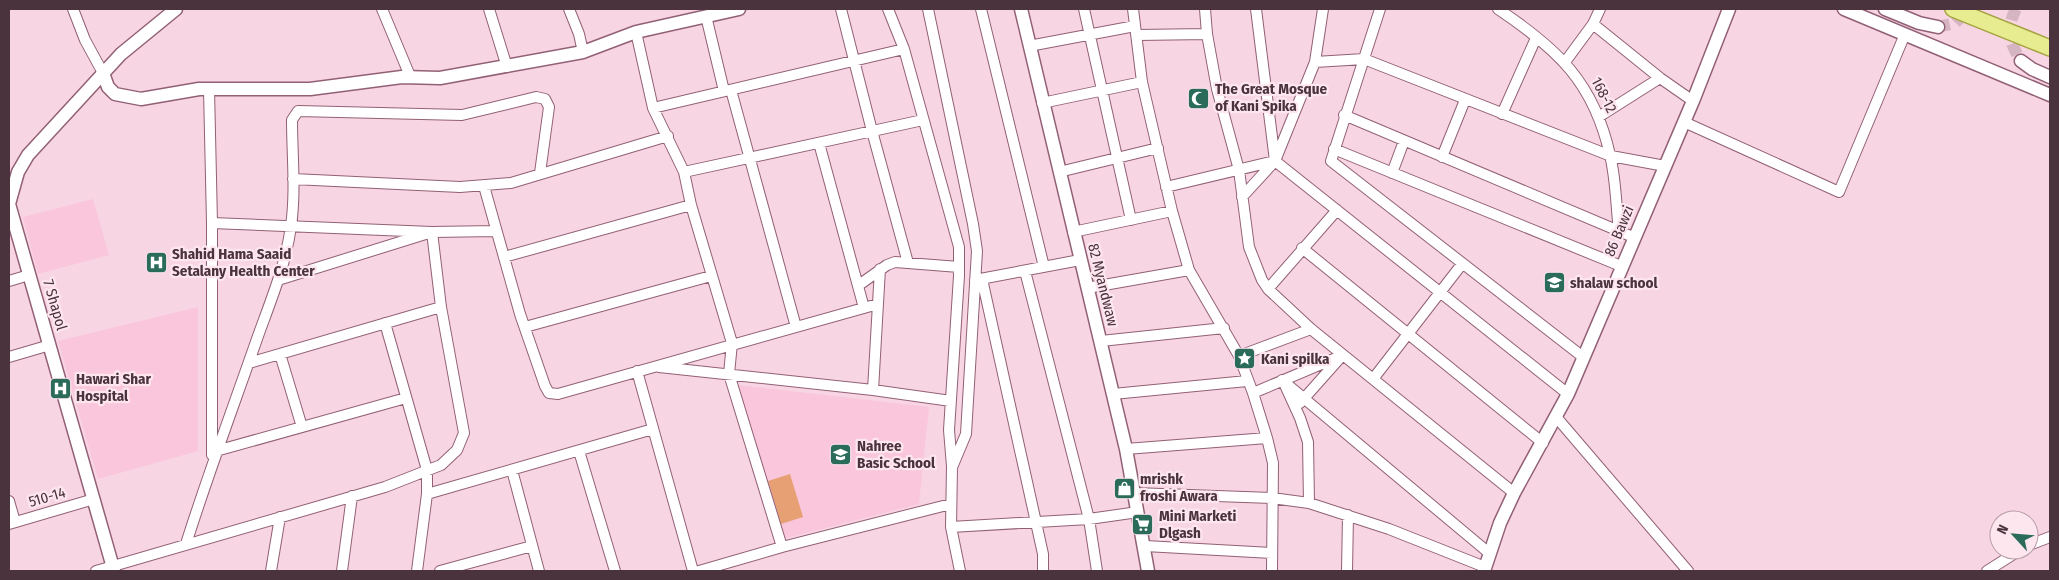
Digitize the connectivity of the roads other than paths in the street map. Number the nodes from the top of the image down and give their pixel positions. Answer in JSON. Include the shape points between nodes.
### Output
{"nodes":[{"id":1,"x":73,"y":9,"type":"edge"},
{"id":2,"x":176,"y":9,"type":"edge"},
{"id":3,"x":382,"y":9,"type":"edge"},
{"id":4,"x":489,"y":9,"type":"edge"},
{"id":5,"x":569,"y":9,"type":"edge"},
{"id":6,"x":739,"y":9,"type":"edge"},
{"id":7,"x":841,"y":9,"type":"edge"},
{"id":8,"x":888,"y":9,"type":"edge"},
{"id":9,"x":930,"y":9,"type":"edge"},
{"id":10,"x":981,"y":9,"type":"edge"},
{"id":11,"x":1021,"y":9,"type":"edge"},
{"id":12,"x":1084,"y":9,"type":"edge"},
{"id":13,"x":1133,"y":9,"type":"edge"},
{"id":14,"x":1205,"y":9,"type":"edge"},
{"id":15,"x":1256,"y":9,"type":"edge"},
{"id":16,"x":1323,"y":9,"type":"edge"},
{"id":17,"x":1380,"y":9,"type":"edge"},
{"id":18,"x":1600,"y":9,"type":"edge"},
{"id":19,"x":1729,"y":9,"type":"edge"},
{"id":20,"x":1844,"y":9,"type":"edge"},
{"id":21,"x":1885,"y":9,"type":"edge"},
{"id":22,"x":1952,"y":9,"type":"edge"},
{"id":23,"x":1505,"y":11,"type":"edge"},
{"id":24,"x":706,"y":16,"type":"junction"},
{"id":25,"x":1593,"y":24,"type":"junction"},
{"id":26,"x":1938,"y":27,"type":"tunnel mouth"},
{"id":27,"x":1136,"y":30,"type":"junction"},
{"id":28,"x":636,"y":32,"type":"junction"},
{"id":29,"x":1089,"y":34,"type":"junction"},
{"id":30,"x":1207,"y":34,"type":"junction"},
{"id":31,"x":1905,"y":34,"type":"junction"},
{"id":32,"x":1536,"y":38,"type":"junction"},
{"id":33,"x":1029,"y":46,"type":"junction"},
{"id":34,"x":2050,"y":48,"type":"edge"},
{"id":35,"x":904,"y":49,"type":"junction"},
{"id":36,"x":582,"y":52,"type":"junction"},
{"id":37,"x":1364,"y":59,"type":"junction"},
{"id":38,"x":2021,"y":61,"type":"tunnel mouth"},
{"id":39,"x":855,"y":62,"type":"junction"},
{"id":40,"x":1315,"y":62,"type":"junction"},
{"id":41,"x":1565,"y":62,"type":"junction"},
{"id":42,"x":506,"y":67,"type":"junction"},
{"id":43,"x":102,"y":73,"type":"junction"},
{"id":44,"x":410,"y":76,"type":"junction"},
{"id":45,"x":2050,"y":77,"type":"edge"},
{"id":46,"x":1660,"y":78,"type":"junction"},
{"id":47,"x":1142,"y":82,"type":"junction"},
{"id":48,"x":208,"y":88,"type":"junction"},
{"id":49,"x":727,"y":91,"type":"junction"},
{"id":50,"x":1102,"y":91,"type":"junction"},
{"id":51,"x":2050,"y":95,"type":"edge"},
{"id":52,"x":1465,"y":100,"type":"junction"},
{"id":53,"x":1693,"y":101,"type":"junction"},
{"id":54,"x":1042,"y":103,"type":"junction"},
{"id":55,"x":653,"y":108,"type":"junction"},
{"id":56,"x":1502,"y":114,"type":"junction"},
{"id":57,"x":1344,"y":115,"type":"junction"},
{"id":58,"x":1600,"y":116,"type":"junction"},
{"id":59,"x":923,"y":120,"type":"junction"},
{"id":60,"x":1684,"y":122,"type":"junction"},
{"id":61,"x":872,"y":131,"type":"junction"},
{"id":62,"x":668,"y":136,"type":"junction"},
{"id":63,"x":1404,"y":141,"type":"junction"},
{"id":64,"x":819,"y":143,"type":"junction"},
{"id":65,"x":1158,"y":148,"type":"junction"},
{"id":66,"x":1334,"y":149,"type":"junction"},
{"id":67,"x":1442,"y":156,"type":"junction"},
{"id":68,"x":1611,"y":156,"type":"junction"},
{"id":69,"x":1117,"y":158,"type":"junction"},
{"id":70,"x":752,"y":159,"type":"junction"},
{"id":71,"x":1275,"y":161,"type":"junction"},
{"id":72,"x":1665,"y":166,"type":"junction"},
{"id":73,"x":1239,"y":170,"type":"junction"},
{"id":74,"x":684,"y":172,"type":"junction"},
{"id":75,"x":1059,"y":172,"type":"junction"},
{"id":76,"x":540,"y":173,"type":"junction"},
{"id":77,"x":1392,"y":173,"type":"junction"},
{"id":78,"x":293,"y":179,"type":"junction"},
{"id":79,"x":10,"y":186,"type":"edge"},
{"id":80,"x":484,"y":186,"type":"junction"},
{"id":81,"x":1166,"y":186,"type":"junction"},
{"id":82,"x":1242,"y":197,"type":"junction"},
{"id":83,"x":9,"y":204,"type":"edge"},
{"id":84,"x":691,"y":205,"type":"junction"},
{"id":85,"x":1336,"y":210,"type":"junction"},
{"id":86,"x":1172,"y":211,"type":"junction"},
{"id":87,"x":1131,"y":220,"type":"junction"},
{"id":88,"x":212,"y":223,"type":"junction"},
{"id":89,"x":291,"y":226,"type":"junction"},
{"id":90,"x":496,"y":231,"type":"junction"},
{"id":91,"x":1619,"y":231,"type":"junction"},
{"id":92,"x":432,"y":232,"type":"junction"},
{"id":93,"x":1073,"y":232,"type":"junction"},
{"id":94,"x":975,"y":236,"type":"junction"},
{"id":95,"x":1633,"y":237,"type":"junction"},
{"id":96,"x":957,"y":240,"type":"junction"},
{"id":97,"x":1302,"y":248,"type":"junction"},
{"id":98,"x":504,"y":258,"type":"junction"},
{"id":99,"x":1080,"y":260,"type":"junction"},
{"id":100,"x":908,"y":263,"type":"junction"},
{"id":101,"x":1462,"y":264,"type":"junction"},
{"id":102,"x":959,"y":266,"type":"junction"},
{"id":103,"x":1622,"y":266,"type":"junction"},
{"id":104,"x":1044,"y":267,"type":"junction"},
{"id":105,"x":880,"y":269,"type":"junction"},
{"id":106,"x":1189,"y":270,"type":"junction"},
{"id":107,"x":1025,"y":271,"type":"junction"},
{"id":108,"x":29,"y":274,"type":"junction"},
{"id":109,"x":711,"y":276,"type":"junction"},
{"id":110,"x":278,"y":280,"type":"junction"},
{"id":111,"x":979,"y":280,"type":"junction"},
{"id":112,"x":9,"y":281,"type":"edge"},
{"id":113,"x":859,"y":285,"type":"junction"},
{"id":114,"x":1088,"y":288,"type":"junction"},
{"id":115,"x":1268,"y":289,"type":"junction"},
{"id":116,"x":1440,"y":292,"type":"junction"},
{"id":117,"x":878,"y":304,"type":"junction"},
{"id":118,"x":441,"y":308,"type":"junction"},
{"id":119,"x":864,"y":308,"type":"junction"},
{"id":120,"x":385,"y":323,"type":"junction"},
{"id":121,"x":525,"y":327,"type":"junction"},
{"id":122,"x":796,"y":327,"type":"junction"},
{"id":123,"x":1224,"y":328,"type":"junction"},
{"id":124,"x":1311,"y":329,"type":"junction"},
{"id":125,"x":1408,"y":333,"type":"junction"},
{"id":126,"x":1101,"y":341,"type":"junction"},
{"id":127,"x":732,"y":343,"type":"junction"},
{"id":128,"x":50,"y":345,"type":"junction"},
{"id":129,"x":280,"y":354,"type":"junction"},
{"id":130,"x":1343,"y":355,"type":"junction"},
{"id":131,"x":1239,"y":356,"type":"junction"},
{"id":132,"x":9,"y":357,"type":"edge"},
{"id":133,"x":1583,"y":358,"type":"junction"},
{"id":134,"x":249,"y":362,"type":"junction"},
{"id":135,"x":652,"y":366,"type":"junction"},
{"id":136,"x":637,"y":371,"type":"junction"},
{"id":137,"x":729,"y":374,"type":"junction"},
{"id":138,"x":1373,"y":378,"type":"junction"},
{"id":139,"x":1282,"y":380,"type":"junction"},
{"id":140,"x":1247,"y":381,"type":"junction"},
{"id":141,"x":873,"y":390,"type":"junction"},
{"id":142,"x":1253,"y":393,"type":"junction"},
{"id":143,"x":1114,"y":394,"type":"junction"},
{"id":144,"x":1568,"y":394,"type":"junction"},
{"id":145,"x":406,"y":398,"type":"junction"},
{"id":146,"x":1304,"y":398,"type":"junction"},
{"id":147,"x":951,"y":401,"type":"junction"},
{"id":148,"x":1295,"y":408,"type":"junction"},
{"id":149,"x":1557,"y":418,"type":"junction"},
{"id":150,"x":302,"y":427,"type":"junction"},
{"id":151,"x":653,"y":429,"type":"junction"},
{"id":152,"x":1267,"y":438,"type":"junction"},
{"id":153,"x":1543,"y":443,"type":"junction"},
{"id":154,"x":1126,"y":448,"type":"junction"},
{"id":155,"x":579,"y":450,"type":"junction"},
{"id":156,"x":216,"y":452,"type":"junction"},
{"id":157,"x":212,"y":462,"type":"junction"},
{"id":158,"x":952,"y":466,"type":"junction"},
{"id":159,"x":427,"y":470,"type":"junction"},
{"id":160,"x":512,"y":470,"type":"junction"},
{"id":161,"x":1134,"y":493,"type":"junction"},
{"id":162,"x":1514,"y":493,"type":"junction"},
{"id":163,"x":427,"y":494,"type":"junction"},
{"id":164,"x":352,"y":496,"type":"junction"},
{"id":165,"x":1272,"y":498,"type":"junction"},
{"id":166,"x":94,"y":499,"type":"junction"},
{"id":167,"x":9,"y":501,"type":"edge"},
{"id":168,"x":1309,"y":503,"type":"junction"},
{"id":169,"x":951,"y":504,"type":"junction"},
{"id":170,"x":1138,"y":512,"type":"junction"},
{"id":171,"x":1348,"y":515,"type":"junction"},
{"id":172,"x":280,"y":517,"type":"junction"},
{"id":173,"x":1089,"y":519,"type":"junction"},
{"id":174,"x":12,"y":523,"type":"edge"},
{"id":175,"x":1035,"y":523,"type":"junction"},
{"id":176,"x":951,"y":527,"type":"junction"},
{"id":177,"x":186,"y":544,"type":"junction"},
{"id":178,"x":532,"y":546,"type":"junction"},
{"id":179,"x":1145,"y":546,"type":"junction"},
{"id":180,"x":782,"y":547,"type":"junction"},
{"id":181,"x":1272,"y":553,"type":"junction"},
{"id":182,"x":1489,"y":553,"type":"junction"},
{"id":183,"x":2004,"y":560,"type":"edge"},
{"id":184,"x":113,"y":569,"type":"edge"},
{"id":185,"x":1484,"y":569,"type":"edge"},
{"id":186,"x":710,"y":570,"type":"edge"},
{"id":187,"x":96,"y":571,"type":"edge"},
{"id":188,"x":271,"y":571,"type":"edge"},
{"id":189,"x":342,"y":571,"type":"edge"},
{"id":190,"x":417,"y":571,"type":"edge"},
{"id":191,"x":440,"y":571,"type":"edge"},
{"id":192,"x":539,"y":571,"type":"edge"},
{"id":193,"x":615,"y":571,"type":"edge"},
{"id":194,"x":693,"y":571,"type":"edge"},
{"id":195,"x":699,"y":571,"type":"edge"},
{"id":196,"x":960,"y":571,"type":"edge"},
{"id":197,"x":1043,"y":571,"type":"edge"},
{"id":198,"x":1097,"y":571,"type":"edge"},
{"id":199,"x":1148,"y":571,"type":"edge"},
{"id":200,"x":1272,"y":571,"type":"edge"},
{"id":201,"x":1347,"y":571,"type":"edge"},
{"id":202,"x":1688,"y":571,"type":"edge"},
{"id":203,"x":1987,"y":571,"type":"edge"}],
"edges":[{"from":1,"to":43,"type":"street"},
{"from":2,"to":43,"type":"street","name":"7 Shapol"},
{"from":3,"to":44,"type":"street"},
{"from":4,"to":42,"type":"street"},
{"from":5,"to":36,"type":"street"},
{"from":6,"to":24,"type":"street"},
{"from":7,"to":39,"type":"street"},
{"from":8,"to":35,"type":"street"},
{"from":9,"to":94,"type":"street"},
{"from":10,"to":104,"type":"street"},
{"from":11,"to":33,"type":"street","name":"82 Myandwaw"},
{"from":12,"to":29,"type":"street"},
{"from":13,"to":27,"type":"street"},
{"from":14,"to":30,"type":"street"},
{"from":15,"to":71,"type":"street"},
{"from":16,"to":40,"type":"street"},
{"from":17,"to":37,"type":"street"},
{"from":18,"to":25,"type":"street"},
{"from":19,"to":53,"type":"street","name":"86 Bawzi"},
{"from":20,"to":31,"type":"street"},
{"from":21,"to":26,"type":"street"},
{"from":22,"to":34,"type":"main road"},
{"from":23,"to":32,"type":"street","name":"168-12"},
{"from":24,"to":28,"type":"street"},
{"from":24,"to":49,"type":"street"},
{"from":25,"to":41,"type":"street"},
{"from":25,"to":46,"type":"street"},
{"from":27,"to":29,"type":"street"},
{"from":27,"to":30,"type":"street"},
{"from":27,"to":47,"type":"street"},
{"from":28,"to":36,"type":"street"},
{"from":28,"to":55,"type":"street"},
{"from":29,"to":33,"type":"street"},
{"from":29,"to":50,"type":"street"},
{"from":30,"to":73,"type":"street","via":[[1217,90]]},
{"from":31,"to":51,"type":"street"},
{"from":31,"to":60,"type":"street","via":[[1839,192]]},
{"from":32,"to":41,"type":"street","name":"168-12"},
{"from":32,"to":56,"type":"street"},
{"from":33,"to":54,"type":"street","name":"82 Myandwaw"},
{"from":35,"to":39,"type":"street"},
{"from":35,"to":59,"type":"street"},
{"from":36,"to":42,"type":"street"},
{"from":37,"to":40,"type":"street"},
{"from":37,"to":52,"type":"street"},
{"from":37,"to":57,"type":"street"},
{"from":38,"to":45,"type":"street"},
{"from":39,"to":49,"type":"street"},
{"from":39,"to":61,"type":"street"},
{"from":40,"to":71,"type":"street"},
{"from":41,"to":58,"type":"street","name":"168-12","via":[[1586,89]]},
{"from":42,"to":44,"type":"street","via":[[440,78]]},
{"from":43,"to":48,"type":"street","via":[[111,91],[130,98],[151,98]]},
{"from":43,"to":79,"type":"street","name":"7 Shapol","via":[[28,155]]},
{"from":44,"to":48,"type":"street","via":[[310,89]]},
{"from":46,"to":53,"type":"street"},
{"from":46,"to":58,"type":"street"},
{"from":47,"to":50,"type":"street"},
{"from":47,"to":65,"type":"street"},
{"from":48,"to":88,"type":"street"},
{"from":49,"to":55,"type":"street"},
{"from":49,"to":70,"type":"street"},
{"from":50,"to":54,"type":"street"},
{"from":50,"to":69,"type":"street"},
{"from":52,"to":56,"type":"street"},
{"from":52,"to":67,"type":"street"},
{"from":53,"to":60,"type":"street","name":"86 Bawzi"},
{"from":54,"to":75,"type":"street","name":"82 Myandwaw"},
{"from":55,"to":62,"type":"street"},
{"from":56,"to":68,"type":"street"},
{"from":57,"to":63,"type":"street"},
{"from":57,"to":66,"type":"street"},
{"from":58,"to":68,"type":"street","name":"168-12"},
{"from":59,"to":61,"type":"street"},
{"from":59,"to":96,"type":"street"},
{"from":60,"to":72,"type":"street","name":"86 Bawzi"},
{"from":61,"to":64,"type":"street"},
{"from":61,"to":100,"type":"street"},
{"from":62,"to":74,"type":"street"},
{"from":62,"to":76,"type":"street"},
{"from":63,"to":67,"type":"street"},
{"from":63,"to":77,"type":"street"},
{"from":64,"to":70,"type":"street"},
{"from":64,"to":113,"type":"street"},
{"from":65,"to":69,"type":"street"},
{"from":65,"to":81,"type":"street"},
{"from":66,"to":77,"type":"street"},
{"from":66,"to":101,"type":"street","via":[[1331,161]]},
{"from":67,"to":91,"type":"street"},
{"from":68,"to":72,"type":"street"},
{"from":68,"to":91,"type":"street","name":"168-12"},
{"from":69,"to":75,"type":"street"},
{"from":69,"to":87,"type":"street"},
{"from":70,"to":74,"type":"street"},
{"from":70,"to":122,"type":"street"},
{"from":71,"to":73,"type":"street"},
{"from":71,"to":82,"type":"street"},
{"from":71,"to":85,"type":"street"},
{"from":72,"to":95,"type":"street","name":"86 Bawzi"},
{"from":73,"to":81,"type":"street"},
{"from":73,"to":82,"type":"street"},
{"from":74,"to":84,"type":"street"},
{"from":75,"to":93,"type":"street","name":"82 Myandwaw"},
{"from":76,"to":78,"type":"street","via":[[549,107],[545,99],[536,98],[462,115],[298,111],[292,120]]},
{"from":76,"to":80,"type":"street","via":[[511,183]]},
{"from":77,"to":103,"type":"street"},
{"from":78,"to":80,"type":"street"},
{"from":78,"to":89,"type":"street"},
{"from":79,"to":83,"type":"street","name":"7 Shapol"},
{"from":80,"to":90,"type":"street"},
{"from":81,"to":86,"type":"street"},
{"from":82,"to":115,"type":"street","via":[[1249,247]]},
{"from":83,"to":108,"type":"street","name":"7 Shapol"},
{"from":84,"to":98,"type":"street"},
{"from":84,"to":109,"type":"street"},
{"from":85,"to":97,"type":"street"},
{"from":85,"to":116,"type":"street"},
{"from":86,"to":87,"type":"street"},
{"from":86,"to":106,"type":"street"},
{"from":87,"to":93,"type":"street"},
{"from":88,"to":89,"type":"street"},
{"from":88,"to":157,"type":"street"},
{"from":89,"to":92,"type":"street"},
{"from":89,"to":110,"type":"street"},
{"from":90,"to":92,"type":"street"},
{"from":90,"to":98,"type":"street"},
{"from":91,"to":95,"type":"street"},
{"from":92,"to":110,"type":"street"},
{"from":92,"to":118,"type":"street"},
{"from":93,"to":99,"type":"street","name":"82 Myandwaw"},
{"from":94,"to":96,"type":"street"},
{"from":94,"to":111,"type":"street"},
{"from":95,"to":103,"type":"street","name":"86 Bawzi"},
{"from":96,"to":102,"type":"street"},
{"from":97,"to":115,"type":"street"},
{"from":97,"to":125,"type":"street"},
{"from":98,"to":121,"type":"street"},
{"from":99,"to":104,"type":"street"},
{"from":99,"to":114,"type":"street","name":"82 Myandwaw"},
{"from":100,"to":102,"type":"street"},
{"from":100,"to":105,"type":"street","via":[[895,262]]},
{"from":101,"to":116,"type":"street"},
{"from":101,"to":133,"type":"street"},
{"from":102,"to":147,"type":"street"},
{"from":103,"to":133,"type":"street","name":"86 Bawzi"},
{"from":104,"to":107,"type":"street"},
{"from":105,"to":113,"type":"street"},
{"from":105,"to":117,"type":"street"},
{"from":106,"to":114,"type":"street"},
{"from":106,"to":123,"type":"street"},
{"from":107,"to":111,"type":"street"},
{"from":107,"to":173,"type":"street"},
{"from":108,"to":112,"type":"street"},
{"from":108,"to":128,"type":"street","name":"7 Shapol"},
{"from":109,"to":121,"type":"street"},
{"from":109,"to":127,"type":"street"},
{"from":110,"to":134,"type":"street"},
{"from":111,"to":158,"type":"street","via":[[966,434]]},
{"from":111,"to":175,"type":"street"},
{"from":113,"to":119,"type":"street"},
{"from":114,"to":126,"type":"street","name":"82 Myandwaw"},
{"from":115,"to":124,"type":"street"},
{"from":116,"to":125,"type":"street"},
{"from":116,"to":144,"type":"street"},
{"from":117,"to":119,"type":"street"},
{"from":117,"to":141,"type":"street"},
{"from":118,"to":120,"type":"street"},
{"from":118,"to":159,"type":"street","via":[[464,432],[457,450],[440,465]]},
{"from":119,"to":122,"type":"street"},
{"from":120,"to":129,"type":"street"},
{"from":120,"to":145,"type":"street"},
{"from":121,"to":136,"type":"street","via":[[550,393],[558,394]]},
{"from":122,"to":127,"type":"street"},
{"from":123,"to":126,"type":"street"},
{"from":123,"to":131,"type":"street"},
{"from":124,"to":130,"type":"street"},
{"from":124,"to":131,"type":"street"},
{"from":125,"to":138,"type":"street"},
{"from":125,"to":153,"type":"street"},
{"from":126,"to":143,"type":"street","name":"82 Myandwaw"},
{"from":127,"to":135,"type":"street"},
{"from":127,"to":137,"type":"street"},
{"from":128,"to":132,"type":"street"},
{"from":128,"to":166,"type":"street","name":"7 Shapol"},
{"from":129,"to":134,"type":"street"},
{"from":129,"to":150,"type":"street"},
{"from":130,"to":138,"type":"street"},
{"from":130,"to":139,"type":"street"},
{"from":130,"to":146,"type":"street"},
{"from":131,"to":140,"type":"street"},
{"from":133,"to":144,"type":"street","name":"86 Bawzi"},
{"from":134,"to":156,"type":"street"},
{"from":135,"to":136,"type":"street"},
{"from":135,"to":137,"type":"street"},
{"from":136,"to":151,"type":"street"},
{"from":137,"to":141,"type":"street"},
{"from":137,"to":180,"type":"street"},
{"from":138,"to":162,"type":"street"},
{"from":139,"to":142,"type":"street"},
{"from":139,"to":146,"type":"street"},
{"from":139,"to":148,"type":"street"},
{"from":140,"to":142,"type":"street"},
{"from":140,"to":143,"type":"street"},
{"from":141,"to":147,"type":"street"},
{"from":142,"to":152,"type":"street"},
{"from":143,"to":154,"type":"street","name":"82 Myandwaw"},
{"from":144,"to":149,"type":"street","name":"86 Bawzi"},
{"from":145,"to":150,"type":"street"},
{"from":145,"to":159,"type":"street"},
{"from":146,"to":148,"type":"street"},
{"from":146,"to":182,"type":"street"},
{"from":147,"to":158,"type":"street"},
{"from":148,"to":168,"type":"street","via":[[1308,442]]},
{"from":149,"to":153,"type":"street","name":"86 Bawzi"},
{"from":149,"to":202,"type":"street"},
{"from":150,"to":156,"type":"street"},
{"from":151,"to":155,"type":"street"},
{"from":151,"to":194,"type":"street"},
{"from":152,"to":154,"type":"street"},
{"from":152,"to":165,"type":"street","via":[[1273,464]]},
{"from":153,"to":162,"type":"street","name":"86 Bawzi"},
{"from":154,"to":161,"type":"street","name":"82 Myandwaw"},
{"from":155,"to":160,"type":"street"},
{"from":155,"to":193,"type":"street"},
{"from":156,"to":157,"type":"street"},
{"from":157,"to":177,"type":"street"},
{"from":158,"to":169,"type":"street"},
{"from":159,"to":163,"type":"street"},
{"from":159,"to":164,"type":"street"},
{"from":160,"to":163,"type":"street"},
{"from":160,"to":178,"type":"street"},
{"from":161,"to":165,"type":"street"},
{"from":161,"to":170,"type":"street","name":"82 Myandwaw"},
{"from":162,"to":182,"type":"street","name":"86 Bawzi"},
{"from":163,"to":190,"type":"street"},
{"from":164,"to":172,"type":"street"},
{"from":164,"to":189,"type":"street"},
{"from":165,"to":168,"type":"street"},
{"from":165,"to":181,"type":"street"},
{"from":166,"to":174,"type":"street","name":"510-14"},
{"from":166,"to":184,"type":"street","name":"7 Shapol"},
{"from":167,"to":174,"type":"street"},
{"from":168,"to":171,"type":"street"},
{"from":169,"to":176,"type":"street"},
{"from":169,"to":180,"type":"street"},
{"from":170,"to":173,"type":"street"},
{"from":170,"to":179,"type":"street","name":"82 Myandwaw"},
{"from":171,"to":185,"type":"street"},
{"from":171,"to":201,"type":"street"},
{"from":172,"to":177,"type":"street"},
{"from":172,"to":188,"type":"street"},
{"from":173,"to":175,"type":"street"},
{"from":173,"to":198,"type":"street"},
{"from":175,"to":176,"type":"street"},
{"from":175,"to":197,"type":"street","via":[[1043,554]]},
{"from":176,"to":196,"type":"street"},
{"from":177,"to":184,"type":"street"},
{"from":178,"to":191,"type":"street"},
{"from":178,"to":192,"type":"street"},
{"from":179,"to":181,"type":"street"},
{"from":179,"to":199,"type":"street","name":"82 Myandwaw"},
{"from":180,"to":186,"type":"street"},
{"from":181,"to":200,"type":"street"},
{"from":182,"to":185,"type":"street","name":"86 Bawzi"},
{"from":183,"to":203,"type":"street"},
{"from":184,"to":187,"type":"street"},
{"from":186,"to":195,"type":"street"}]}
